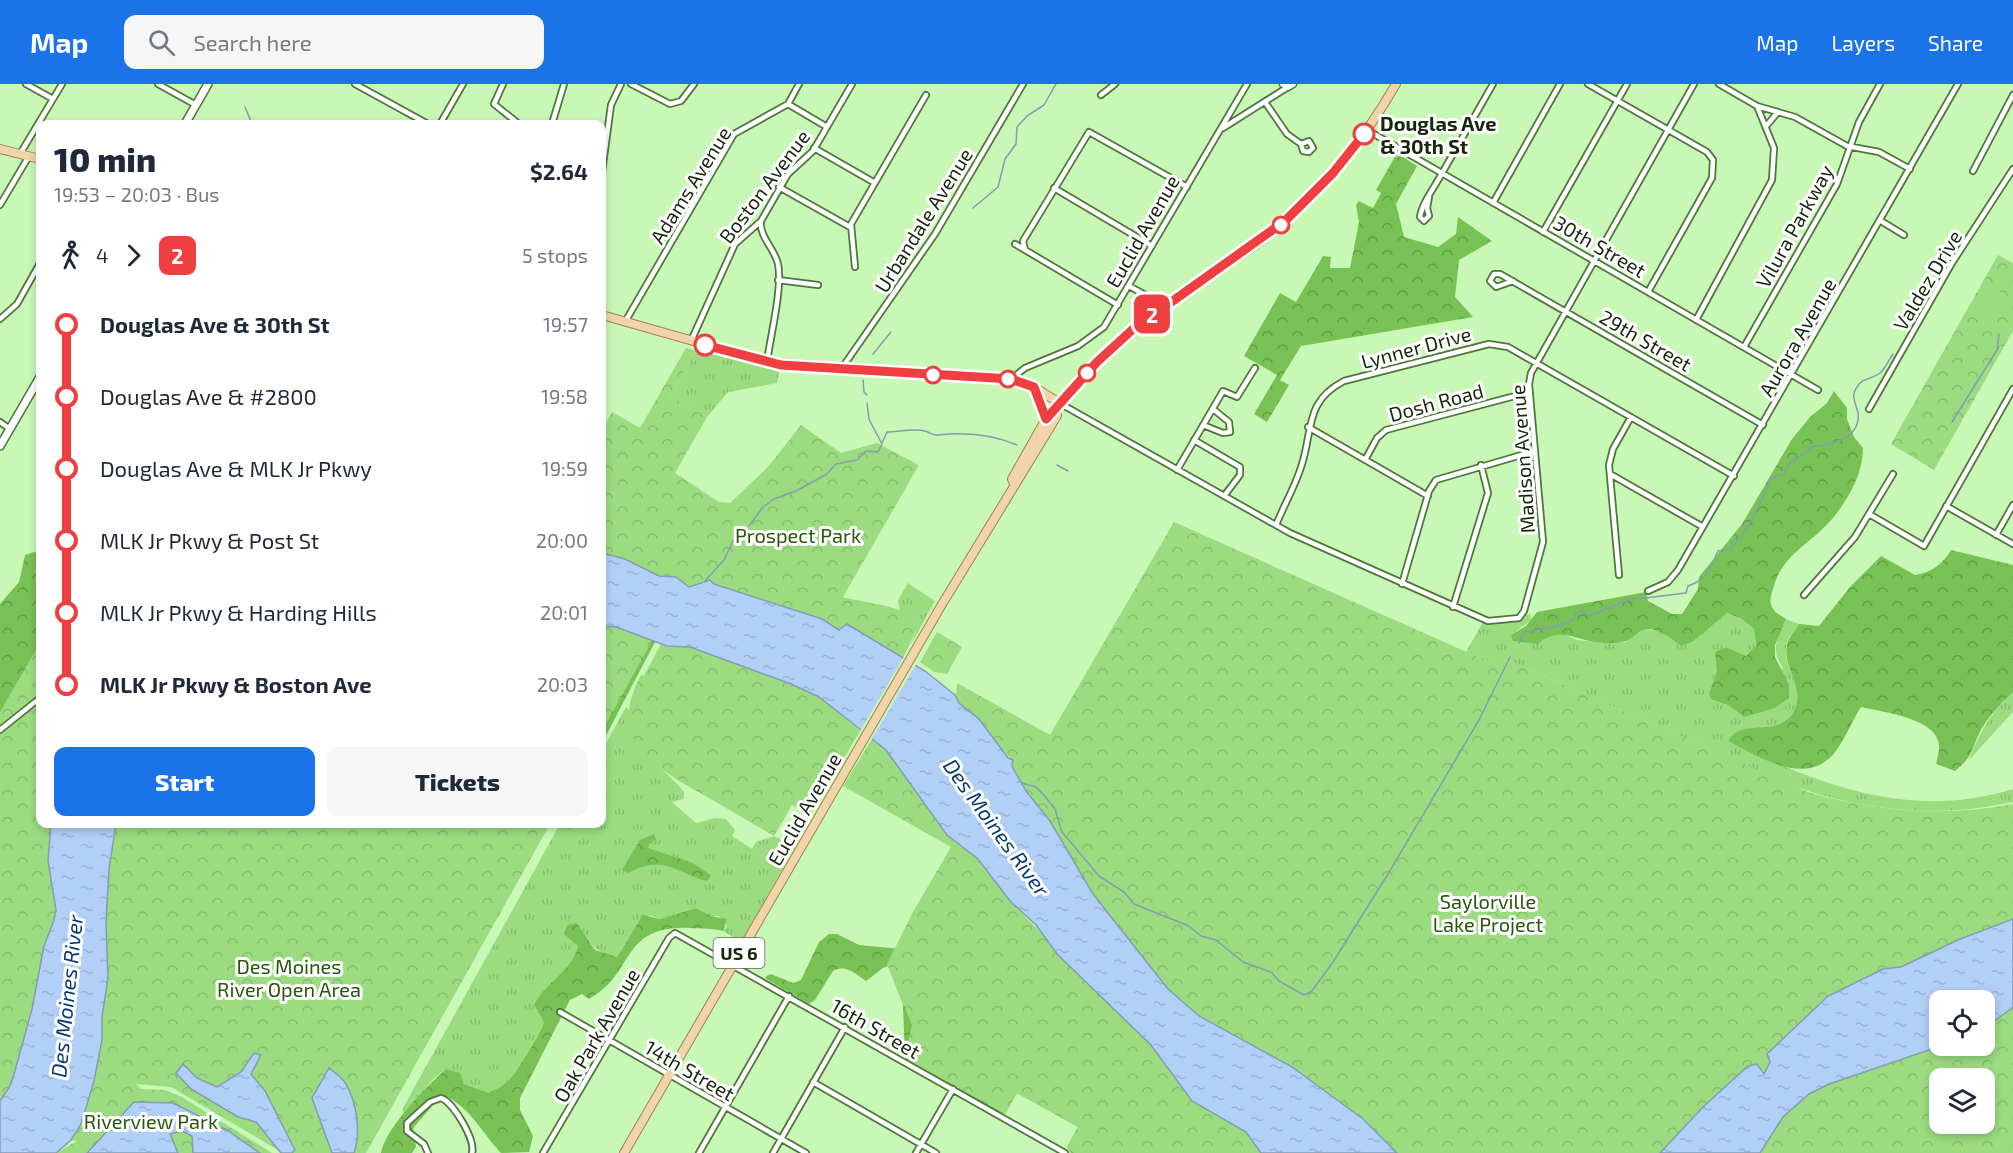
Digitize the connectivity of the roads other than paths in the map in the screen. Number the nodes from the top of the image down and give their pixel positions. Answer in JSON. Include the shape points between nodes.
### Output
{"nodes":[{"id":1,"x":26,"y":84,"type":"edge"},
{"id":2,"x":62,"y":84,"type":"edge"},
{"id":3,"x":158,"y":84,"type":"edge"},
{"id":4,"x":208,"y":84,"type":"edge"},
{"id":5,"x":355,"y":84,"type":"edge"},
{"id":6,"x":463,"y":84,"type":"edge"},
{"id":7,"x":503,"y":84,"type":"edge"},
{"id":8,"x":564,"y":84,"type":"edge"},
{"id":9,"x":621,"y":84,"type":"edge"},
{"id":10,"x":631,"y":84,"type":"edge"},
{"id":11,"x":694,"y":84,"type":"edge"},
{"id":12,"x":799,"y":84,"type":"edge"},
{"id":13,"x":852,"y":84,"type":"edge"},
{"id":14,"x":1023,"y":84,"type":"edge"},
{"id":15,"x":1115,"y":84,"type":"edge"},
{"id":16,"x":1247,"y":84,"type":"edge"},
{"id":17,"x":1396,"y":84,"type":"edge"},
{"id":18,"x":1493,"y":84,"type":"edge"},
{"id":19,"x":1560,"y":84,"type":"edge"},
{"id":20,"x":1588,"y":84,"type":"edge"},
{"id":21,"x":1627,"y":84,"type":"edge"},
{"id":22,"x":1694,"y":84,"type":"edge"},
{"id":23,"x":1719,"y":84,"type":"edge"},
{"id":24,"x":1880,"y":84,"type":"edge"},
{"id":25,"x":1958,"y":84,"type":"edge"},
{"id":26,"x":1288,"y":85,"type":"edge"},
{"id":27,"x":2013,"y":94,"type":"edge"},
{"id":28,"x":926,"y":95,"type":"dead end"},
{"id":29,"x":1101,"y":95,"type":"dead end"},
{"id":30,"x":53,"y":99,"type":"junction"},
{"id":31,"x":1617,"y":101,"type":"junction"},
{"id":32,"x":1265,"y":102,"type":"junction"},
{"id":33,"x":788,"y":104,"type":"junction"},
{"id":34,"x":196,"y":105,"type":"junction"},
{"id":35,"x":1757,"y":106,"type":"junction"},
{"id":36,"x":1778,"y":112,"type":"junction"},
{"id":37,"x":42,"y":120,"type":"edge"},
{"id":38,"x":187,"y":120,"type":"edge"},
{"id":39,"x":421,"y":120,"type":"edge"},
{"id":40,"x":442,"y":120,"type":"edge"},
{"id":41,"x":514,"y":120,"type":"edge"},
{"id":42,"x":553,"y":120,"type":"edge"},
{"id":43,"x":1767,"y":125,"type":"junction"},
{"id":44,"x":827,"y":127,"type":"junction"},
{"id":45,"x":1221,"y":129,"type":"junction"},
{"id":46,"x":1367,"y":130,"type":"junction"},
{"id":47,"x":1668,"y":130,"type":"junction"},
{"id":48,"x":36,"y":132,"type":"edge"},
{"id":49,"x":606,"y":142,"type":"edge"},
{"id":50,"x":1301,"y":144,"type":"dead end"},
{"id":51,"x":1851,"y":147,"type":"junction"},
{"id":52,"x":814,"y":148,"type":"junction"},
{"id":53,"x":0,"y":149,"type":"edge"},
{"id":54,"x":24,"y":155,"type":"junction"},
{"id":55,"x":36,"y":158,"type":"edge"},
{"id":56,"x":1910,"y":169,"type":"junction"},
{"id":57,"x":2013,"y":169,"type":"edge"},
{"id":58,"x":1973,"y":171,"type":"dead end"},
{"id":59,"x":1442,"y":174,"type":"junction"},
{"id":60,"x":875,"y":183,"type":"junction"},
{"id":61,"x":779,"y":187,"type":"junction"},
{"id":62,"x":1187,"y":187,"type":"junction"},
{"id":63,"x":1054,"y":188,"type":"junction"},
{"id":64,"x":1429,"y":197,"type":"dead end"},
{"id":65,"x":1493,"y":203,"type":"junction"},
{"id":66,"x":0,"y":205,"type":"edge"},
{"id":67,"x":761,"y":221,"type":"junction"},
{"id":68,"x":1881,"y":221,"type":"junction"},
{"id":69,"x":850,"y":227,"type":"junction"},
{"id":70,"x":1543,"y":232,"type":"junction"},
{"id":71,"x":1904,"y":235,"type":"dead end"},
{"id":72,"x":1015,"y":244,"type":"dead end"},
{"id":73,"x":1152,"y":246,"type":"junction"},
{"id":74,"x":1025,"y":250,"type":"junction"},
{"id":75,"x":1594,"y":261,"type":"junction"},
{"id":76,"x":855,"y":267,"type":"dead end"},
{"id":77,"x":36,"y":270,"type":"edge"},
{"id":78,"x":778,"y":280,"type":"junction"},
{"id":79,"x":1513,"y":281,"type":"junction"},
{"id":80,"x":818,"y":285,"type":"dead end"},
{"id":81,"x":1129,"y":286,"type":"junction"},
{"id":82,"x":1648,"y":292,"type":"junction"},
{"id":83,"x":1118,"y":305,"type":"junction"},
{"id":84,"x":1158,"y":309,"type":"junction"},
{"id":85,"x":1565,"y":311,"type":"junction"},
{"id":86,"x":606,"y":316,"type":"edge"},
{"id":87,"x":0,"y":319,"type":"edge"},
{"id":88,"x":1696,"y":320,"type":"junction"},
{"id":89,"x":626,"y":322,"type":"junction"},
{"id":90,"x":691,"y":341,"type":"junction"},
{"id":91,"x":1744,"y":347,"type":"junction"},
{"id":92,"x":1535,"y":362,"type":"junction"},
{"id":93,"x":767,"y":363,"type":"junction"},
{"id":94,"x":842,"y":368,"type":"junction"},
{"id":95,"x":1256,"y":368,"type":"dead end"},
{"id":96,"x":1792,"y":375,"type":"junction"},
{"id":97,"x":1011,"y":379,"type":"junction"},
{"id":98,"x":36,"y":384,"type":"edge"},
{"id":99,"x":1034,"y":387,"type":"junction"},
{"id":100,"x":2013,"y":389,"type":"edge"},
{"id":101,"x":1818,"y":390,"type":"dead end"},
{"id":102,"x":1530,"y":392,"type":"junction"},
{"id":103,"x":1059,"y":407,"type":"junction"},
{"id":104,"x":1213,"y":409,"type":"junction"},
{"id":105,"x":1869,"y":409,"type":"dead end"},
{"id":106,"x":1631,"y":417,"type":"junction"},
{"id":107,"x":1046,"y":419,"type":"junction"},
{"id":108,"x":0,"y":422,"type":"edge"},
{"id":109,"x":1203,"y":425,"type":"junction"},
{"id":110,"x":1763,"y":425,"type":"junction"},
{"id":111,"x":1308,"y":427,"type":"junction"},
{"id":112,"x":10,"y":429,"type":"junction"},
{"id":113,"x":1194,"y":440,"type":"junction"},
{"id":114,"x":0,"y":446,"type":"edge"},
{"id":115,"x":1535,"y":451,"type":"junction"},
{"id":116,"x":1365,"y":460,"type":"junction"},
{"id":117,"x":1481,"y":465,"type":"junction"},
{"id":118,"x":1177,"y":470,"type":"junction"},
{"id":119,"x":1610,"y":474,"type":"junction"},
{"id":120,"x":1893,"y":474,"type":"dead end"},
{"id":121,"x":1734,"y":476,"type":"junction"},
{"id":122,"x":1014,"y":484,"type":"junction"},
{"id":123,"x":1224,"y":496,"type":"junction"},
{"id":124,"x":1428,"y":496,"type":"junction"},
{"id":125,"x":2013,"y":505,"type":"edge"},
{"id":126,"x":1946,"y":506,"type":"junction"},
{"id":127,"x":1869,"y":514,"type":"junction"},
{"id":128,"x":1276,"y":525,"type":"junction"},
{"id":129,"x":1703,"y":527,"type":"junction"},
{"id":130,"x":1996,"y":535,"type":"junction"},
{"id":131,"x":2013,"y":544,"type":"edge"},
{"id":132,"x":1619,"y":575,"type":"dead end"},
{"id":133,"x":1402,"y":584,"type":"junction"},
{"id":134,"x":1648,"y":591,"type":"dead end"},
{"id":135,"x":1804,"y":595,"type":"dead end"},
{"id":136,"x":1454,"y":607,"type":"junction"},
{"id":137,"x":36,"y":701,"type":"edge"},
{"id":138,"x":0,"y":730,"type":"edge"},
{"id":139,"x":675,"y":933,"type":"joint"},
{"id":140,"x":733,"y":964,"type":"junction"},
{"id":141,"x":789,"y":996,"type":"junction"},
{"id":142,"x":560,"y":1012,"type":"dead end"},
{"id":143,"x":844,"y":1027,"type":"junction"},
{"id":144,"x":610,"y":1041,"type":"junction"},
{"id":145,"x":669,"y":1075,"type":"junction"},
{"id":146,"x":813,"y":1082,"type":"junction"},
{"id":147,"x":952,"y":1089,"type":"junction"},
{"id":148,"x":725,"y":1107,"type":"junction"},
{"id":149,"x":781,"y":1139,"type":"junction"},
{"id":150,"x":921,"y":1144,"type":"junction"},
{"id":151,"x":1063,"y":1151,"type":"edge"},
{"id":152,"x":428,"y":1153,"type":"edge"},
{"id":153,"x":472,"y":1153,"type":"edge"},
{"id":154,"x":545,"y":1153,"type":"edge"},
{"id":155,"x":624,"y":1153,"type":"edge"},
{"id":156,"x":699,"y":1153,"type":"edge"},
{"id":157,"x":772,"y":1153,"type":"edge"},
{"id":158,"x":806,"y":1153,"type":"edge"},
{"id":159,"x":916,"y":1153,"type":"edge"},
{"id":160,"x":936,"y":1153,"type":"edge"}],
"edges":[{"from":1,"to":30,"type":"street"},
{"from":2,"to":30,"type":"street"},
{"from":3,"to":34,"type":"street"},
{"from":4,"to":34,"type":"main road"},
{"from":5,"to":39,"type":"street"},
{"from":6,"to":40,"type":"street"},
{"from":7,"to":41,"type":"street","via":[[494,99],[495,106]]},
{"from":8,"to":42,"type":"street"},
{"from":9,"to":49,"type":"street","via":[[611,105]]},
{"from":10,"to":11,"type":"street","via":[[666,103],[681,101]]},
{"from":12,"to":33,"type":"street"},
{"from":13,"to":44,"type":"street","name":"Boston Avenue"},
{"from":14,"to":94,"type":"street","name":"Urbandale Avenue","via":[[935,234]]},
{"from":15,"to":29,"type":"street"},
{"from":16,"to":45,"type":"street","name":"Euclid Avenue"},
{"from":17,"to":46,"type":"main road","number":"US 6"},
{"from":18,"to":59,"type":"street"},
{"from":19,"to":65,"type":"street"},
{"from":20,"to":31,"type":"street"},
{"from":21,"to":31,"type":"street"},
{"from":22,"to":47,"type":"street","name":"Madison Avenue"},
{"from":23,"to":35,"type":"street"},
{"from":24,"to":51,"type":"street","name":"Vilura Parkway"},
{"from":25,"to":56,"type":"street","name":"Aurora Avenue"},
{"from":26,"to":32,"type":"street","name":"Euclid Avenue"},
{"from":27,"to":58,"type":"street"},
{"from":28,"to":60,"type":"street"},
{"from":30,"to":37,"type":"street"},
{"from":31,"to":47,"type":"street"},
{"from":31,"to":70,"type":"street"},
{"from":32,"to":45,"type":"street","name":"Euclid Avenue"},
{"from":32,"to":50,"type":"street","via":[[1287,134]]},
{"from":33,"to":44,"type":"street"},
{"from":33,"to":89,"type":"street","name":"Adams Avenue","via":[[734,134]]},
{"from":34,"to":38,"type":"main road"},
{"from":35,"to":36,"type":"street"},
{"from":35,"to":43,"type":"street"},
{"from":36,"to":43,"type":"street"},
{"from":36,"to":51,"type":"street"},
{"from":43,"to":88,"type":"street","via":[[1774,148],[1772,180]]},
{"from":44,"to":52,"type":"street","name":"Boston Avenue"},
{"from":45,"to":62,"type":"street","name":"Euclid Avenue"},
{"from":46,"to":59,"type":"street","name":"30th Street"},
{"from":46,"to":84,"type":"main road","number":"US 6","via":[[1333,173],[1285,221]]},
{"from":47,"to":75,"type":"street","name":"Madison Avenue"},
{"from":47,"to":82,"type":"street","via":[[1712,157],[1715,170]]},
{"from":48,"to":54,"type":"street"},
{"from":51,"to":56,"type":"street","via":[[1880,152]]},
{"from":51,"to":91,"type":"street","name":"Vilura Parkway","via":[[1837,184]]},
{"from":52,"to":60,"type":"street"},
{"from":52,"to":61,"type":"street","name":"Boston Avenue"},
{"from":53,"to":54,"type":"main road"},
{"from":54,"to":55,"type":"main road"},
{"from":54,"to":66,"type":"street"},
{"from":56,"to":68,"type":"street","name":"Aurora Avenue"},
{"from":57,"to":105,"type":"street","name":"Valdez Drive","via":[[1952,263]]},
{"from":59,"to":64,"type":"street"},
{"from":59,"to":65,"type":"street","name":"30th Street"},
{"from":60,"to":69,"type":"street"},
{"from":61,"to":67,"type":"street","name":"Boston Avenue"},
{"from":61,"to":69,"type":"street"},
{"from":62,"to":63,"type":"street","via":[[1093,132],[1085,134]]},
{"from":62,"to":73,"type":"street","name":"Euclid Avenue"},
{"from":63,"to":73,"type":"street"},
{"from":63,"to":74,"type":"street","via":[[1023,241]]},
{"from":65,"to":70,"type":"street","name":"30th Street"},
{"from":67,"to":78,"type":"street","via":[[778,263]]},
{"from":67,"to":90,"type":"street","name":"Boston Avenue","via":[[735,244]]},
{"from":68,"to":71,"type":"street"},
{"from":68,"to":96,"type":"street","name":"Aurora Avenue"},
{"from":69,"to":76,"type":"street"},
{"from":70,"to":75,"type":"street","name":"30th Street"},
{"from":72,"to":74,"type":"street"},
{"from":73,"to":81,"type":"street","name":"Euclid Avenue"},
{"from":74,"to":83,"type":"street"},
{"from":75,"to":82,"type":"street","name":"30th Street"},
{"from":75,"to":85,"type":"street","name":"Madison Avenue"},
{"from":77,"to":87,"type":"street","via":[[17,304]]},
{"from":78,"to":80,"type":"street"},
{"from":78,"to":93,"type":"street"},
{"from":79,"to":79,"type":"street","name":"29th Street","via":[[1498,273],[1490,281],[1496,287]]},
{"from":79,"to":85,"type":"street","name":"29th Street"},
{"from":81,"to":83,"type":"street","name":"Euclid Avenue"},
{"from":81,"to":84,"type":"street","via":[[1149,297]]},
{"from":82,"to":88,"type":"street","name":"30th Street"},
{"from":83,"to":97,"type":"street","name":"Euclid Avenue","via":[[1104,327],[1084,342],[1025,368]]},
{"from":84,"to":103,"type":"main road","number":"US 6","via":[[1097,362]]},
{"from":85,"to":92,"type":"street","name":"Madison Avenue"},
{"from":85,"to":110,"type":"street","name":"29th Street"},
{"from":86,"to":89,"type":"main road"},
{"from":88,"to":91,"type":"street","name":"30th Street"},
{"from":89,"to":90,"type":"main road"},
{"from":90,"to":93,"type":"main road"},
{"from":91,"to":96,"type":"street","name":"30th Street"},
{"from":92,"to":102,"type":"street","name":"Madison Avenue"},
{"from":92,"to":106,"type":"street","name":"Lynner Drive"},
{"from":92,"to":111,"type":"street","name":"Lynner Drive","via":[[1508,347],[1489,344],[1344,381],[1323,396]]},
{"from":93,"to":94,"type":"main road"},
{"from":94,"to":97,"type":"main road"},
{"from":95,"to":104,"type":"street","via":[[1237,398],[1223,392]]},
{"from":96,"to":101,"type":"street","name":"30th Street"},
{"from":96,"to":110,"type":"street","name":"Aurora Avenue"},
{"from":97,"to":99,"type":"main road"},
{"from":98,"to":112,"type":"main road"},
{"from":99,"to":103,"type":"main road"},
{"from":99,"to":107,"type":"main road"},
{"from":100,"to":126,"type":"street"},
{"from":102,"to":115,"type":"street","name":"Madison Avenue"},
{"from":102,"to":116,"type":"street","name":"Dosh Road","via":[[1386,430]]},
{"from":103,"to":107,"type":"main road","name":"Euclid Avenue","number":"US 6"},
{"from":103,"to":118,"type":"street"},
{"from":103,"to":122,"type":"main road","name":"Euclid Avenue","number":"US 6"},
{"from":104,"to":109,"type":"street"},
{"from":104,"to":109,"type":"street","via":[[1229,422],[1230,432]]},
{"from":106,"to":119,"type":"street","via":[[1613,449]]},
{"from":106,"to":121,"type":"street","name":"Lynner Drive"},
{"from":107,"to":122,"type":"main road","name":"Euclid Avenue","number":"US 6","via":[[1012,479]]},
{"from":108,"to":112,"type":"street"},
{"from":109,"to":113,"type":"street"},
{"from":110,"to":121,"type":"street","name":"Aurora Avenue"},
{"from":111,"to":116,"type":"street"},
{"from":111,"to":128,"type":"street","name":"Lynner Drive","via":[[1303,463]]},
{"from":112,"to":114,"type":"main road"},
{"from":113,"to":118,"type":"street"},
{"from":113,"to":123,"type":"street","via":[[1240,467],[1240,475]]},
{"from":115,"to":117,"type":"street"},
{"from":115,"to":136,"type":"street","name":"Madison Avenue","via":[[1543,548],[1524,611],[1519,618],[1488,621]]},
{"from":116,"to":124,"type":"street"},
{"from":117,"to":124,"type":"street","via":[[1441,476],[1431,485]]},
{"from":117,"to":136,"type":"street","via":[[1488,493]]},
{"from":118,"to":123,"type":"street"},
{"from":119,"to":129,"type":"street"},
{"from":119,"to":132,"type":"street"},
{"from":120,"to":127,"type":"street"},
{"from":121,"to":129,"type":"street","name":"Aurora Avenue"},
{"from":122,"to":140,"type":"main road","name":"Euclid Avenue","number":"US 6"},
{"from":123,"to":128,"type":"street"},
{"from":124,"to":133,"type":"street"},
{"from":125,"to":130,"type":"street"},
{"from":126,"to":127,"type":"street","via":[[1924,546]]},
{"from":126,"to":130,"type":"street"},
{"from":127,"to":135,"type":"street","via":[[1844,551]]},
{"from":128,"to":133,"type":"street"},
{"from":129,"to":134,"type":"street","name":"Aurora Avenue","via":[[1674,577]]},
{"from":130,"to":131,"type":"street"},
{"from":133,"to":136,"type":"street"},
{"from":137,"to":138,"type":"street"},
{"from":139,"to":140,"type":"street","name":"16th Street"},
{"from":139,"to":144,"type":"street","name":"Oak Park Avenue"},
{"from":140,"to":141,"type":"street","name":"16th Street"},
{"from":140,"to":145,"type":"main road","name":"Euclid Avenue","number":"US 6"},
{"from":141,"to":143,"type":"street","name":"16th Street"},
{"from":141,"to":148,"type":"street"},
{"from":142,"to":144,"type":"street","name":"14th Street"},
{"from":143,"to":146,"type":"street"},
{"from":143,"to":147,"type":"street","name":"16th Street"},
{"from":144,"to":145,"type":"street","name":"14th Street"},
{"from":144,"to":154,"type":"street","name":"Oak Park Avenue"},
{"from":145,"to":148,"type":"street","name":"14th Street"},
{"from":145,"to":155,"type":"main road","name":"Euclid Avenue","number":"US 6"},
{"from":146,"to":149,"type":"street"},
{"from":146,"to":150,"type":"street"},
{"from":147,"to":150,"type":"street"},
{"from":147,"to":151,"type":"street","name":"16th Street"},
{"from":148,"to":149,"type":"street","name":"14th Street"},
{"from":148,"to":156,"type":"street"},
{"from":149,"to":157,"type":"street"},
{"from":149,"to":158,"type":"street","name":"14th Street"},
{"from":150,"to":159,"type":"street"},
{"from":150,"to":160,"type":"street"},
{"from":152,"to":153,"type":"street","via":[[406,1128],[413,1115],[443,1098],[473,1143]]}]}
